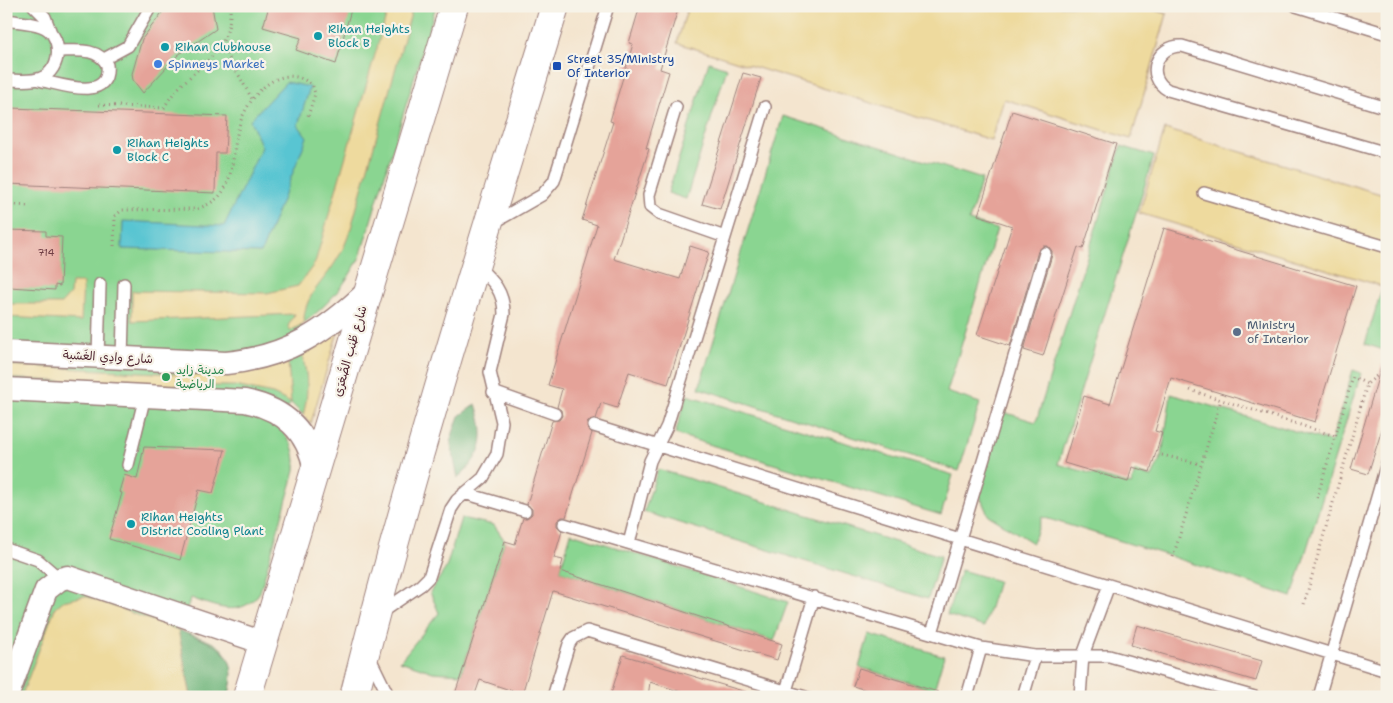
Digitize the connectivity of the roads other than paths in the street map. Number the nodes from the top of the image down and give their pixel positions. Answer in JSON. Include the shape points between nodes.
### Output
{"nodes":[{"id":1,"x":34,"y":6,"type":"edge"},
{"id":2,"x":151,"y":6,"type":"edge"},
{"id":3,"x":454,"y":6,"type":"edge"},
{"id":4,"x":556,"y":6,"type":"edge"},
{"id":5,"x":608,"y":6,"type":"edge"},
{"id":6,"x":1296,"y":6,"type":"edge"},
{"id":7,"x":6,"y":20,"type":"edge"},
{"id":8,"x":50,"y":33,"type":"junction"},
{"id":9,"x":1387,"y":34,"type":"edge"},
{"id":10,"x":58,"y":51,"type":"junction"},
{"id":11,"x":104,"y":59,"type":"junction"},
{"id":12,"x":6,"y":80,"type":"edge"},
{"id":13,"x":39,"y":80,"type":"junction"},
{"id":14,"x":676,"y":107,"type":"dead end"},
{"id":15,"x":765,"y":107,"type":"dead end"},
{"id":16,"x":1387,"y":108,"type":"edge"},
{"id":17,"x":1387,"y":153,"type":"edge"},
{"id":18,"x":1204,"y":193,"type":"dead end"},
{"id":19,"x":487,"y":226,"type":"junction"},
{"id":20,"x":725,"y":237,"type":"junction"},
{"id":21,"x":1387,"y":247,"type":"edge"},
{"id":22,"x":1045,"y":253,"type":"dead end"},
{"id":23,"x":476,"y":265,"type":"junction"},
{"id":24,"x":100,"y":284,"type":"dead end"},
{"id":25,"x":124,"y":284,"type":"dead end"},
{"id":26,"x":368,"y":291,"type":"junction"},
{"id":27,"x":6,"y":352,"type":"edge"},
{"id":28,"x":98,"y":358,"type":"junction"},
{"id":29,"x":122,"y":358,"type":"junction"},
{"id":30,"x":6,"y":389,"type":"edge"},
{"id":31,"x":493,"y":392,"type":"junction"},
{"id":32,"x":145,"y":396,"type":"junction"},
{"id":33,"x":555,"y":414,"type":"dead end"},
{"id":34,"x":594,"y":426,"type":"dead end"},
{"id":35,"x":657,"y":446,"type":"junction"},
{"id":36,"x":1387,"y":463,"type":"edge"},
{"id":37,"x":128,"y":465,"type":"dead end"},
{"id":38,"x":315,"y":470,"type":"junction"},
{"id":39,"x":464,"y":493,"type":"junction"},
{"id":40,"x":525,"y":511,"type":"dead end"},
{"id":41,"x":564,"y":524,"type":"dead end"},
{"id":42,"x":959,"y":539,"type":"junction"},
{"id":43,"x":629,"y":543,"type":"junction"},
{"id":44,"x":6,"y":549,"type":"edge"},
{"id":45,"x":60,"y":579,"type":"junction"},
{"id":46,"x":1109,"y":585,"type":"junction"},
{"id":47,"x":814,"y":597,"type":"junction"},
{"id":48,"x":374,"y":616,"type":"junction"},
{"id":49,"x":932,"y":633,"type":"junction"},
{"id":50,"x":264,"y":643,"type":"junction"},
{"id":51,"x":981,"y":648,"type":"junction"},
{"id":52,"x":366,"y":650,"type":"junction"},
{"id":53,"x":1331,"y":654,"type":"junction"},
{"id":54,"x":1083,"y":655,"type":"junction"},
{"id":55,"x":1035,"y":656,"type":"junction"},
{"id":56,"x":1387,"y":671,"type":"edge"},
{"id":57,"x":786,"y":691,"type":"junction"},
{"id":58,"x":247,"y":696,"type":"edge"},
{"id":59,"x":7,"y":697,"type":"edge"},
{"id":60,"x":354,"y":697,"type":"edge"},
{"id":61,"x":389,"y":697,"type":"edge"},
{"id":62,"x":553,"y":697,"type":"edge"},
{"id":63,"x":805,"y":697,"type":"edge"},
{"id":64,"x":967,"y":697,"type":"edge"},
{"id":65,"x":1023,"y":697,"type":"edge"},
{"id":66,"x":1080,"y":697,"type":"edge"},
{"id":67,"x":1255,"y":697,"type":"edge"},
{"id":68,"x":1319,"y":697,"type":"edge"}],
"edges":[{"from":1,"to":8,"type":"lane","via":[[45,17]]},
{"from":2,"to":11,"type":"lane","via":[[128,46]]},
{"from":3,"to":26,"type":"street","name":"شارع طُنب الصُّغرَى"},
{"from":4,"to":19,"type":"street"},
{"from":5,"to":19,"type":"lane","via":[[554,181],[542,195]]},
{"from":6,"to":9,"type":"lane"},
{"from":7,"to":8,"type":"lane","via":[[42,26]]},
{"from":8,"to":10,"type":"lane"},
{"from":10,"to":11,"type":"lane","via":[[92,52]]},
{"from":10,"to":13,"type":"lane","via":[[51,71]]},
{"from":11,"to":13,"type":"lane","via":[[108,72],[102,84],[90,89]]},
{"from":12,"to":13,"type":"lane"},
{"from":14,"to":20,"type":"lane","via":[[649,195],[650,207],[659,214]]},
{"from":15,"to":20,"type":"lane"},
{"from":16,"to":17,"type":"lane","via":[[1182,46],[1163,51],[1154,68],[1157,79],[1168,90]]},
{"from":18,"to":21,"type":"lane"},
{"from":19,"to":23,"type":"street"},
{"from":20,"to":35,"type":"lane","via":[[667,426]]},
{"from":22,"to":42,"type":"lane"},
{"from":23,"to":31,"type":"lane","via":[[496,283],[504,304],[490,372]]},
{"from":23,"to":48,"type":"street"},
{"from":24,"to":28,"type":"lane"},
{"from":25,"to":29,"type":"lane"},
{"from":26,"to":29,"type":"street","name":"شارع وادِي الغَشبة","via":[[324,328],[274,354],[226,362]]},
{"from":26,"to":38,"type":"street","name":"شارع طُنب الصُّغرَى"},
{"from":27,"to":28,"type":"street","name":"شارع وادِي الغَشبة"},
{"from":28,"to":29,"type":"street","name":"شارع وادِي الغَشبة"},
{"from":30,"to":32,"type":"street"},
{"from":31,"to":33,"type":"lane"},
{"from":31,"to":39,"type":"lane","via":[[502,422],[497,454],[483,478]]},
{"from":32,"to":37,"type":"lane"},
{"from":32,"to":38,"type":"street","via":[[261,404],[283,415],[299,431],[307,443]]},
{"from":34,"to":35,"type":"lane"},
{"from":35,"to":42,"type":"lane"},
{"from":35,"to":43,"type":"lane"},
{"from":36,"to":53,"type":"lane"},
{"from":38,"to":50,"type":"street","name":"شارع طُنب الصُّغرَى"},
{"from":39,"to":40,"type":"lane"},
{"from":39,"to":48,"type":"lane","via":[[451,509],[429,577]]},
{"from":41,"to":43,"type":"lane"},
{"from":42,"to":46,"type":"lane"},
{"from":42,"to":49,"type":"lane"},
{"from":43,"to":47,"type":"lane"},
{"from":44,"to":45,"type":"lane","via":[[38,560]]},
{"from":45,"to":50,"type":"street","via":[[77,578]]},
{"from":45,"to":59,"type":"street","via":[[46,590]]},
{"from":46,"to":53,"type":"lane"},
{"from":46,"to":54,"type":"lane"},
{"from":47,"to":49,"type":"lane"},
{"from":47,"to":57,"type":"lane"},
{"from":48,"to":52,"type":"street"},
{"from":49,"to":51,"type":"lane"},
{"from":50,"to":58,"type":"street","name":"شارع طُنب الصُّغرَى"},
{"from":51,"to":55,"type":"lane"},
{"from":51,"to":64,"type":"lane"},
{"from":52,"to":60,"type":"street"},
{"from":52,"to":61,"type":"lane"},
{"from":53,"to":56,"type":"lane"},
{"from":53,"to":68,"type":"lane"},
{"from":54,"to":55,"type":"lane"},
{"from":54,"to":66,"type":"lane"},
{"from":54,"to":67,"type":"lane","via":[[1128,660]]},
{"from":55,"to":65,"type":"lane"},
{"from":57,"to":62,"type":"lane","via":[[587,631],[568,644]]},
{"from":57,"to":63,"type":"lane"}]}
